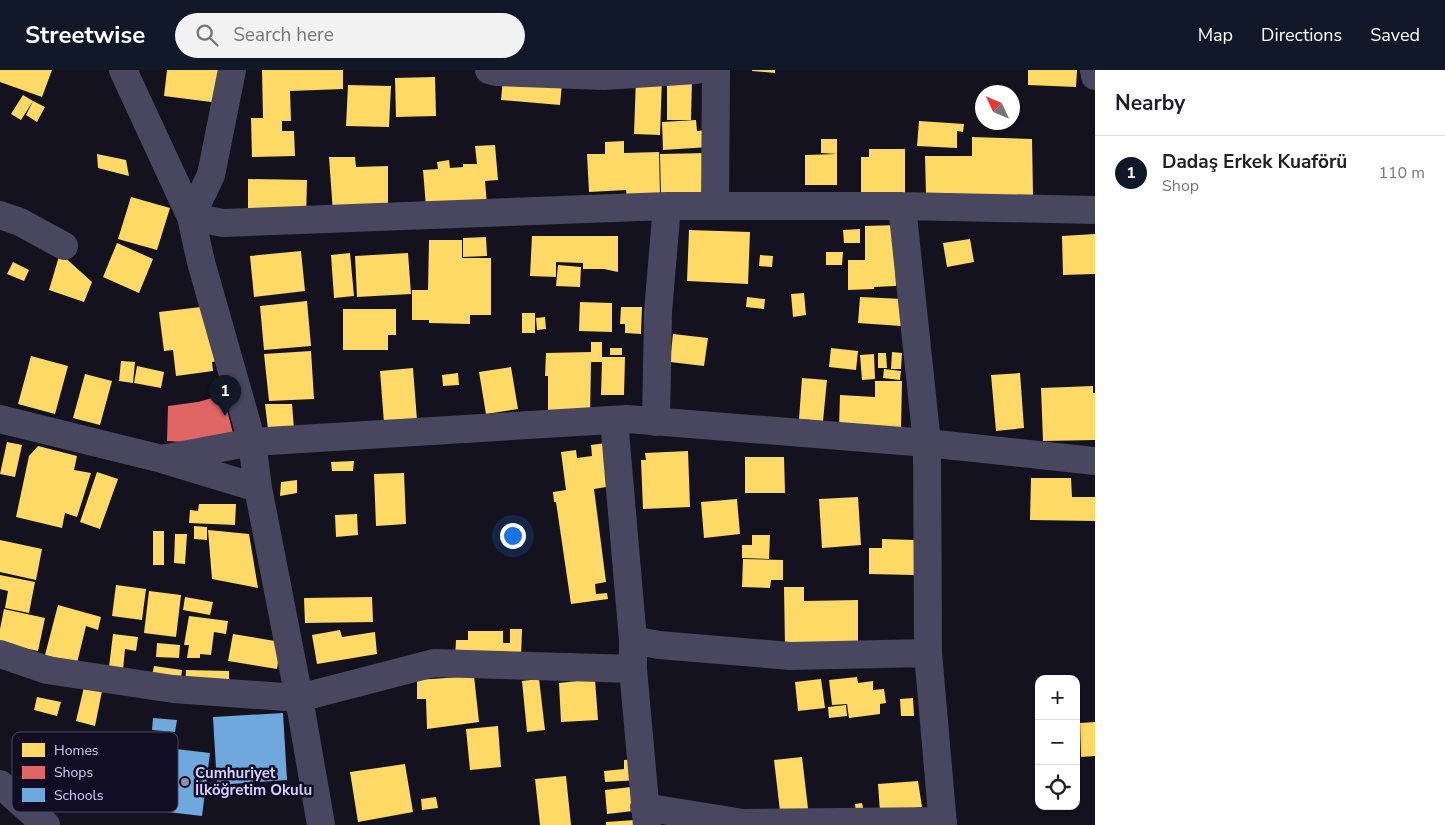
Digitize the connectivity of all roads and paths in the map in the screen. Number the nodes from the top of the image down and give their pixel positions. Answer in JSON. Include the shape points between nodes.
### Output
{"nodes":[{"id":1,"x":123,"y":70,"type":"edge"},
{"id":2,"x":232,"y":70,"type":"edge"},
{"id":3,"x":489,"y":70,"type":"edge"},
{"id":4,"x":696,"y":70,"type":"edge"},
{"id":5,"x":716,"y":70,"type":"edge"},
{"id":6,"x":1094,"y":70,"type":"edge"},
{"id":7,"x":1095,"y":76,"type":"edge"},
{"id":8,"x":715,"y":205,"type":"junction"},
{"id":9,"x":667,"y":206,"type":"junction"},
{"id":10,"x":902,"y":206,"type":"junction"},
{"id":11,"x":1095,"y":210,"type":"edge"},
{"id":12,"x":0,"y":215,"type":"edge"},
{"id":13,"x":191,"y":217,"type":"junction"},
{"id":14,"x":64,"y":246,"type":"dead end"},
{"id":15,"x":0,"y":419,"type":"edge"},
{"id":16,"x":614,"y":420,"type":"junction"},
{"id":17,"x":656,"y":422,"type":"junction"},
{"id":18,"x":252,"y":442,"type":"junction"},
{"id":19,"x":927,"y":443,"type":"junction"},
{"id":20,"x":162,"y":459,"type":"junction"},
{"id":21,"x":1095,"y":461,"type":"edge"},
{"id":22,"x":258,"y":488,"type":"junction"},
{"id":23,"x":633,"y":640,"type":"junction"},
{"id":24,"x":928,"y":653,"type":"junction"},
{"id":25,"x":0,"y":654,"type":"edge"},
{"id":26,"x":633,"y":670,"type":"junction"},
{"id":27,"x":299,"y":698,"type":"junction"},
{"id":28,"x":0,"y":784,"type":"edge"},
{"id":29,"x":12,"y":795,"type":"edge"},
{"id":30,"x":31,"y":812,"type":"edge"},
{"id":31,"x":646,"y":816,"type":"edge"},
{"id":32,"x":943,"y":823,"type":"edge"},
{"id":33,"x":46,"y":825,"type":"edge"},
{"id":34,"x":321,"y":825,"type":"edge"}],
"edges":[{"from":1,"to":13,"type":"street"},
{"from":2,"to":13,"type":"street","via":[[211,176]]},
{"from":3,"to":4,"type":"street","via":[[604,76]]},
{"from":5,"to":8,"type":"street"},
{"from":6,"to":7,"type":"street"},
{"from":8,"to":9,"type":"street"},
{"from":8,"to":10,"type":"street"},
{"from":9,"to":13,"type":"street","via":[[223,223]]},
{"from":9,"to":17,"type":"street","via":[[658,312]]},
{"from":10,"to":11,"type":"street"},
{"from":10,"to":19,"type":"street"},
{"from":12,"to":14,"type":"street"},
{"from":13,"to":18,"type":"street"},
{"from":15,"to":20,"type":"street"},
{"from":16,"to":17,"type":"street"},
{"from":16,"to":18,"type":"street"},
{"from":16,"to":23,"type":"street"},
{"from":17,"to":19,"type":"street"},
{"from":18,"to":20,"type":"street"},
{"from":18,"to":22,"type":"street"},
{"from":19,"to":21,"type":"street"},
{"from":19,"to":24,"type":"street"},
{"from":20,"to":22,"type":"street"},
{"from":22,"to":27,"type":"street"},
{"from":23,"to":24,"type":"street","via":[[790,656]]},
{"from":23,"to":26,"type":"street"},
{"from":24,"to":32,"type":"street"},
{"from":25,"to":27,"type":"street","via":[[47,670],[163,688]]},
{"from":26,"to":27,"type":"street","via":[[434,663]]},
{"from":26,"to":31,"type":"street"},
{"from":27,"to":34,"type":"street"},
{"from":28,"to":29,"type":"street"},
{"from":30,"to":33,"type":"street"},
{"from":31,"to":32,"type":"street","via":[[743,823]]}]}
